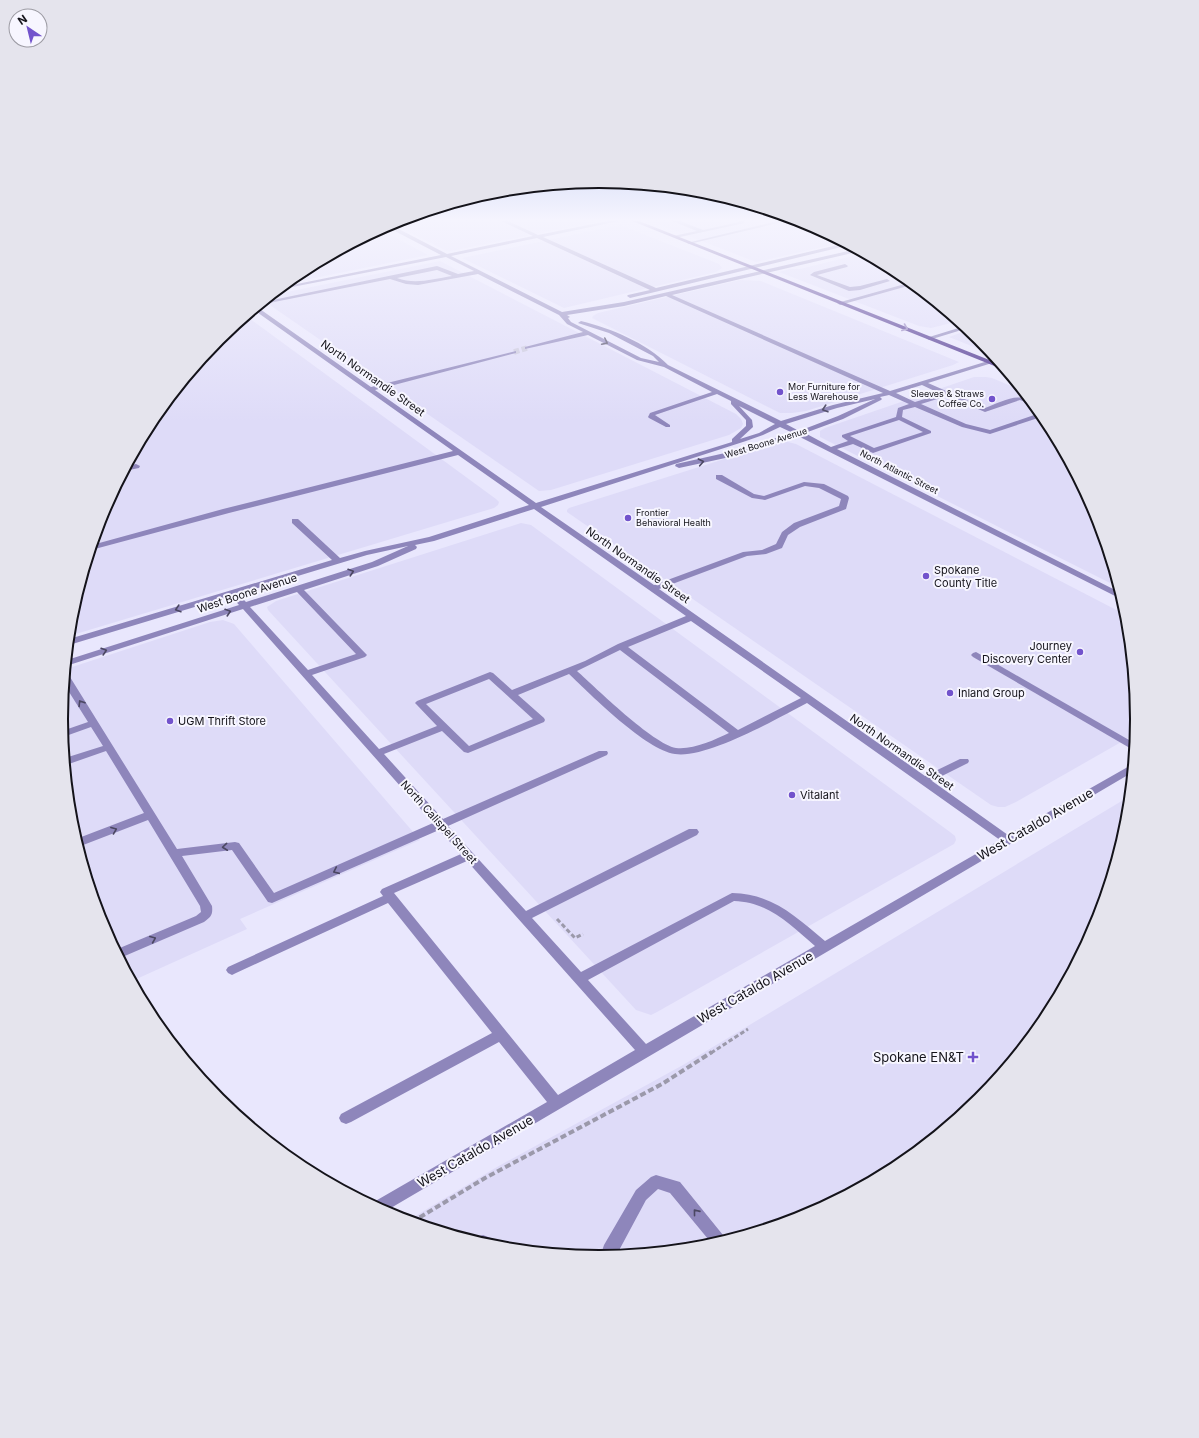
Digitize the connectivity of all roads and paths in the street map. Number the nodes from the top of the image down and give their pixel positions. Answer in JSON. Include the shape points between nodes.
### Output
{"nodes":[{"id":1,"x":336,"y":288,"type":"edge"},
{"id":2,"x":510,"y":288,"type":"edge"},
{"id":3,"x":651,"y":288,"type":"edge"},
{"id":4,"x":663,"y":288,"type":"edge"},
{"id":5,"x":692,"y":288,"type":"edge"},
{"id":6,"x":804,"y":288,"type":"edge"},
{"id":7,"x":847,"y":288,"type":"edge"},
{"id":8,"x":859,"y":288,"type":"edge"},
{"id":9,"x":893,"y":288,"type":"edge"},
{"id":10,"x":655,"y":290,"type":"junction"},
{"id":11,"x":666,"y":294,"type":"junction"},
{"id":12,"x":270,"y":302,"type":"edge"},
{"id":13,"x":840,"y":302,"type":"junction"},
{"id":14,"x":624,"y":304,"type":"junction"},
{"id":15,"x":259,"y":311,"type":"edge"},
{"id":16,"x":561,"y":314,"type":"junction"},
{"id":17,"x":960,"y":329,"type":"edge"},
{"id":18,"x":611,"y":332,"type":"junction"},
{"id":19,"x":588,"y":333,"type":"junction"},
{"id":20,"x":929,"y":338,"type":"junction"},
{"id":21,"x":527,"y":348,"type":"tunnel mouth"},
{"id":22,"x":514,"y":352,"type":"tunnel mouth"},
{"id":23,"x":990,"y":362,"type":"junction"},
{"id":24,"x":994,"y":364,"type":"edge"},
{"id":25,"x":666,"y":366,"type":"junction"},
{"id":26,"x":922,"y":383,"type":"junction"},
{"id":27,"x":369,"y":389,"type":"junction"},
{"id":28,"x":718,"y":392,"type":"junction"},
{"id":29,"x":890,"y":393,"type":"junction"},
{"id":30,"x":947,"y":394,"type":"junction"},
{"id":31,"x":726,"y":396,"type":"junction"},
{"id":32,"x":1024,"y":400,"type":"edge"},
{"id":33,"x":914,"y":404,"type":"junction"},
{"id":34,"x":1036,"y":416,"type":"edge"},
{"id":35,"x":899,"y":418,"type":"junction"},
{"id":36,"x":780,"y":424,"type":"junction"},
{"id":37,"x":668,"y":426,"type":"dead end"},
{"id":38,"x":800,"y":433,"type":"junction"},
{"id":39,"x":854,"y":441,"type":"junction"},
{"id":40,"x":720,"y":448,"type":"junction"},
{"id":41,"x":831,"y":449,"type":"junction"},
{"id":42,"x":459,"y":452,"type":"junction"},
{"id":43,"x":136,"y":466,"type":"dead end"},
{"id":44,"x":132,"y":467,"type":"edge"},
{"id":45,"x":635,"y":474,"type":"junction"},
{"id":46,"x":719,"y":477,"type":"dead end"},
{"id":47,"x":535,"y":506,"type":"junction"},
{"id":48,"x":295,"y":521,"type":"dead end"},
{"id":49,"x":431,"y":539,"type":"junction"},
{"id":50,"x":97,"y":546,"type":"edge"},
{"id":51,"x":338,"y":561,"type":"junction"},
{"id":52,"x":298,"y":589,"type":"junction"},
{"id":53,"x":652,"y":589,"type":"junction"},
{"id":54,"x":233,"y":593,"type":"junction"},
{"id":55,"x":1116,"y":593,"type":"edge"},
{"id":56,"x":245,"y":606,"type":"junction"},
{"id":57,"x":692,"y":617,"type":"junction"},
{"id":58,"x":74,"y":640,"type":"edge"},
{"id":59,"x":621,"y":646,"type":"junction"},
{"id":60,"x":976,"y":656,"type":"dead end"},
{"id":61,"x":72,"y":661,"type":"edge"},
{"id":62,"x":570,"y":670,"type":"junction"},
{"id":63,"x":306,"y":674,"type":"junction"},
{"id":64,"x":69,"y":683,"type":"edge"},
{"id":65,"x":511,"y":694,"type":"junction"},
{"id":66,"x":808,"y":698,"type":"junction"},
{"id":67,"x":94,"y":723,"type":"junction"},
{"id":68,"x":444,"y":727,"type":"junction"},
{"id":69,"x":68,"y":732,"type":"edge"},
{"id":70,"x":737,"y":734,"type":"junction"},
{"id":71,"x":1130,"y":745,"type":"edge"},
{"id":72,"x":109,"y":747,"type":"junction"},
{"id":73,"x":376,"y":753,"type":"junction"},
{"id":74,"x":604,"y":753,"type":"dead end"},
{"id":75,"x":70,"y":760,"type":"edge"},
{"id":76,"x":964,"y":761,"type":"dead end"},
{"id":77,"x":1128,"y":770,"type":"edge"},
{"id":78,"x":924,"y":781,"type":"junction"},
{"id":79,"x":151,"y":816,"type":"junction"},
{"id":80,"x":441,"y":825,"type":"junction"},
{"id":81,"x":693,"y":832,"type":"dead end"},
{"id":82,"x":1008,"y":840,"type":"junction"},
{"id":83,"x":82,"y":841,"type":"edge"},
{"id":84,"x":174,"y":853,"type":"junction"},
{"id":85,"x":469,"y":855,"type":"junction"},
{"id":86,"x":391,"y":897,"type":"junction"},
{"id":87,"x":524,"y":917,"type":"junction"},
{"id":88,"x":824,"y":947,"type":"junction"},
{"id":89,"x":122,"y":952,"type":"edge"},
{"id":90,"x":232,"y":970,"type":"dead end"},
{"id":91,"x":579,"y":978,"type":"junction"},
{"id":92,"x":748,"y":1029,"type":"dead end"},
{"id":93,"x":501,"y":1034,"type":"junction"},
{"id":94,"x":645,"y":1052,"type":"junction"},
{"id":95,"x":556,"y":1103,"type":"junction"},
{"id":96,"x":346,"y":1118,"type":"dead end"},
{"id":97,"x":383,"y":1204,"type":"edge"},
{"id":98,"x":418,"y":1218,"type":"edge"},
{"id":99,"x":716,"y":1237,"type":"edge"},
{"id":100,"x":610,"y":1250,"type":"edge"}],
"edges":[{"from":1,"to":12,"type":"street"},
{"from":2,"to":16,"type":"street","name":"North Atlantic Street"},
{"from":3,"to":10,"type":"street"},
{"from":4,"to":10,"type":"street"},
{"from":5,"to":11,"type":"street"},
{"from":6,"to":13,"type":"main road"},
{"from":7,"to":8,"type":"street"},
{"from":9,"to":13,"type":"street"},
{"from":10,"to":16,"type":"street"},
{"from":11,"to":14,"type":"street"},
{"from":11,"to":29,"type":"street"},
{"from":13,"to":20,"type":"main road","one_way":true},
{"from":14,"to":16,"type":"street"},
{"from":14,"to":18,"type":"street","via":[[590,313],[588,318]]},
{"from":15,"to":27,"type":"street","name":"North Normandie Street"},
{"from":16,"to":18,"type":"street","name":"North Atlantic Street","via":[[587,326]]},
{"from":16,"to":19,"type":"street","name":"North Atlantic Street","via":[[568,323]]},
{"from":17,"to":20,"type":"street"},
{"from":18,"to":25,"type":"street","name":"North Atlantic Street","via":[[655,354]]},
{"from":19,"to":21,"type":"street"},
{"from":19,"to":25,"type":"street","name":"North Atlantic Street","one_way":true,"via":[[639,358]]},
{"from":20,"to":23,"type":"main road"},
{"from":22,"to":27,"type":"street"},
{"from":23,"to":24,"type":"main road"},
{"from":23,"to":26,"type":"street","name":"West Boone Avenue"},
{"from":25,"to":28,"type":"street","name":"North Atlantic Street"},
{"from":26,"to":29,"type":"street","name":"West Boone Avenue"},
{"from":26,"to":30,"type":"street"},
{"from":27,"to":42,"type":"street","name":"North Normandie Street"},
{"from":28,"to":31,"type":"street","name":"North Atlantic Street"},
{"from":28,"to":37,"type":"street","via":[[652,414],[651,417]]},
{"from":29,"to":33,"type":"street"},
{"from":29,"to":36,"type":"street","name":"West Boone Avenue","one_way":true,"via":[[835,406]]},
{"from":29,"to":38,"type":"street","name":"West Boone Avenue","via":[[855,413]]},
{"from":30,"to":32,"type":"street","via":[[985,410],[1020,398]]},
{"from":30,"to":33,"type":"street"},
{"from":31,"to":36,"type":"street","name":"North Atlantic Street"},
{"from":31,"to":40,"type":"street","via":[[749,420],[750,426]]},
{"from":33,"to":34,"type":"street","via":[[964,426],[990,432]]},
{"from":33,"to":35,"type":"street","via":[[900,409]]},
{"from":35,"to":39,"type":"street","via":[[844,436]]},
{"from":35,"to":39,"type":"street","via":[[929,432],[873,451]]},
{"from":36,"to":38,"type":"street","name":"North Atlantic Street"},
{"from":36,"to":40,"type":"street","name":"West Boone Avenue","via":[[761,434]]},
{"from":38,"to":41,"type":"street","name":"North Atlantic Street"},
{"from":45,"to":38,"type":"street","name":"West Boone Avenue","one_way":true,"via":[[705,461]]},
{"from":39,"to":41,"type":"street"},
{"from":40,"to":45,"type":"street","name":"West Boone Avenue"},
{"from":41,"to":55,"type":"street","name":"North Atlantic Street"},
{"from":42,"to":47,"type":"street","name":"North Normandie Street"},
{"from":42,"to":50,"type":"street"},
{"from":43,"to":44,"type":"street"},
{"from":45,"to":47,"type":"street","name":"West Boone Avenue"},
{"from":46,"to":53,"type":"street","via":[[752,496],[765,498],[804,484],[821,486],[845,498],[843,507],[798,525],[785,534],[779,546],[763,552],[746,554]]},
{"from":47,"to":49,"type":"street","name":"West Boone Avenue"},
{"from":47,"to":53,"type":"street","name":"North Normandie Street"},
{"from":48,"to":51,"type":"street"},
{"from":49,"to":51,"type":"street","name":"West Boone Avenue"},
{"from":52,"to":49,"type":"street","name":"West Boone Avenue","one_way":true,"via":[[375,564]]},
{"from":51,"to":54,"type":"street","name":"West Boone Avenue"},
{"from":52,"to":56,"type":"street","name":"West Boone Avenue"},
{"from":52,"to":63,"type":"street","via":[[362,655]]},
{"from":53,"to":57,"type":"street","name":"North Normandie Street"},
{"from":54,"to":56,"type":"street","name":"North Calispel Street"},
{"from":54,"to":58,"type":"street","name":"West Boone Avenue","one_way":true},
{"from":61,"to":56,"type":"street","name":"West Boone Avenue","one_way":true},
{"from":56,"to":63,"type":"street","name":"North Calispel Street"},
{"from":57,"to":59,"type":"street"},
{"from":57,"to":66,"type":"street","name":"North Normandie Street"},
{"from":59,"to":62,"type":"street"},
{"from":59,"to":70,"type":"street"},
{"from":60,"to":71,"type":"street"},
{"from":62,"to":65,"type":"street"},
{"from":62,"to":70,"type":"street","via":[[646,736],[675,751],[695,749]]},
{"from":63,"to":73,"type":"street","name":"North Calispel Street"},
{"from":67,"to":64,"type":"street","one_way":true},
{"from":65,"to":68,"type":"street","via":[[490,675],[420,703]]},
{"from":65,"to":68,"type":"street","via":[[540,720],[468,750]]},
{"from":66,"to":70,"type":"street"},
{"from":66,"to":78,"type":"street","name":"North Normandie Street"},
{"from":67,"to":69,"type":"street"},
{"from":67,"to":72,"type":"street"},
{"from":68,"to":73,"type":"street"},
{"from":72,"to":75,"type":"street"},
{"from":72,"to":79,"type":"street"},
{"from":73,"to":80,"type":"street","name":"North Calispel Street"},
{"from":74,"to":80,"type":"street"},
{"from":76,"to":78,"type":"street"},
{"from":77,"to":82,"type":"street","name":"West Cataldo Avenue"},
{"from":78,"to":82,"type":"street","name":"North Normandie Street"},
{"from":83,"to":79,"type":"street","one_way":true},
{"from":79,"to":84,"type":"street"},
{"from":80,"to":84,"type":"street","one_way":true,"via":[[272,899],[235,846]]},
{"from":80,"to":85,"type":"street","name":"North Calispel Street"},
{"from":81,"to":87,"type":"street"},
{"from":82,"to":88,"type":"street","name":"West Cataldo Avenue"},
{"from":89,"to":84,"type":"street","one_way":true,"via":[[200,919],[207,913],[206,906]]},
{"from":85,"to":86,"type":"street","via":[[386,892]]},
{"from":85,"to":87,"type":"street","name":"North Calispel Street"},
{"from":86,"to":90,"type":"street"},
{"from":86,"to":93,"type":"street"},
{"from":87,"to":91,"type":"street","name":"North Calispel Street"},
{"from":88,"to":91,"type":"street","via":[[772,905],[750,898],[732,897]]},
{"from":88,"to":94,"type":"street","name":"West Cataldo Avenue"},
{"from":91,"to":94,"type":"street","name":"North Calispel Street"},
{"from":92,"to":98,"type":"path","via":[[662,1084],[485,1178]]},
{"from":93,"to":95,"type":"street"},
{"from":93,"to":96,"type":"street"},
{"from":94,"to":95,"type":"street","name":"West Cataldo Avenue"},
{"from":95,"to":97,"type":"street","name":"West Cataldo Avenue"},
{"from":99,"to":100,"type":"street","one_way":true,"via":[[675,1187],[656,1182],[641,1195]]}]}
